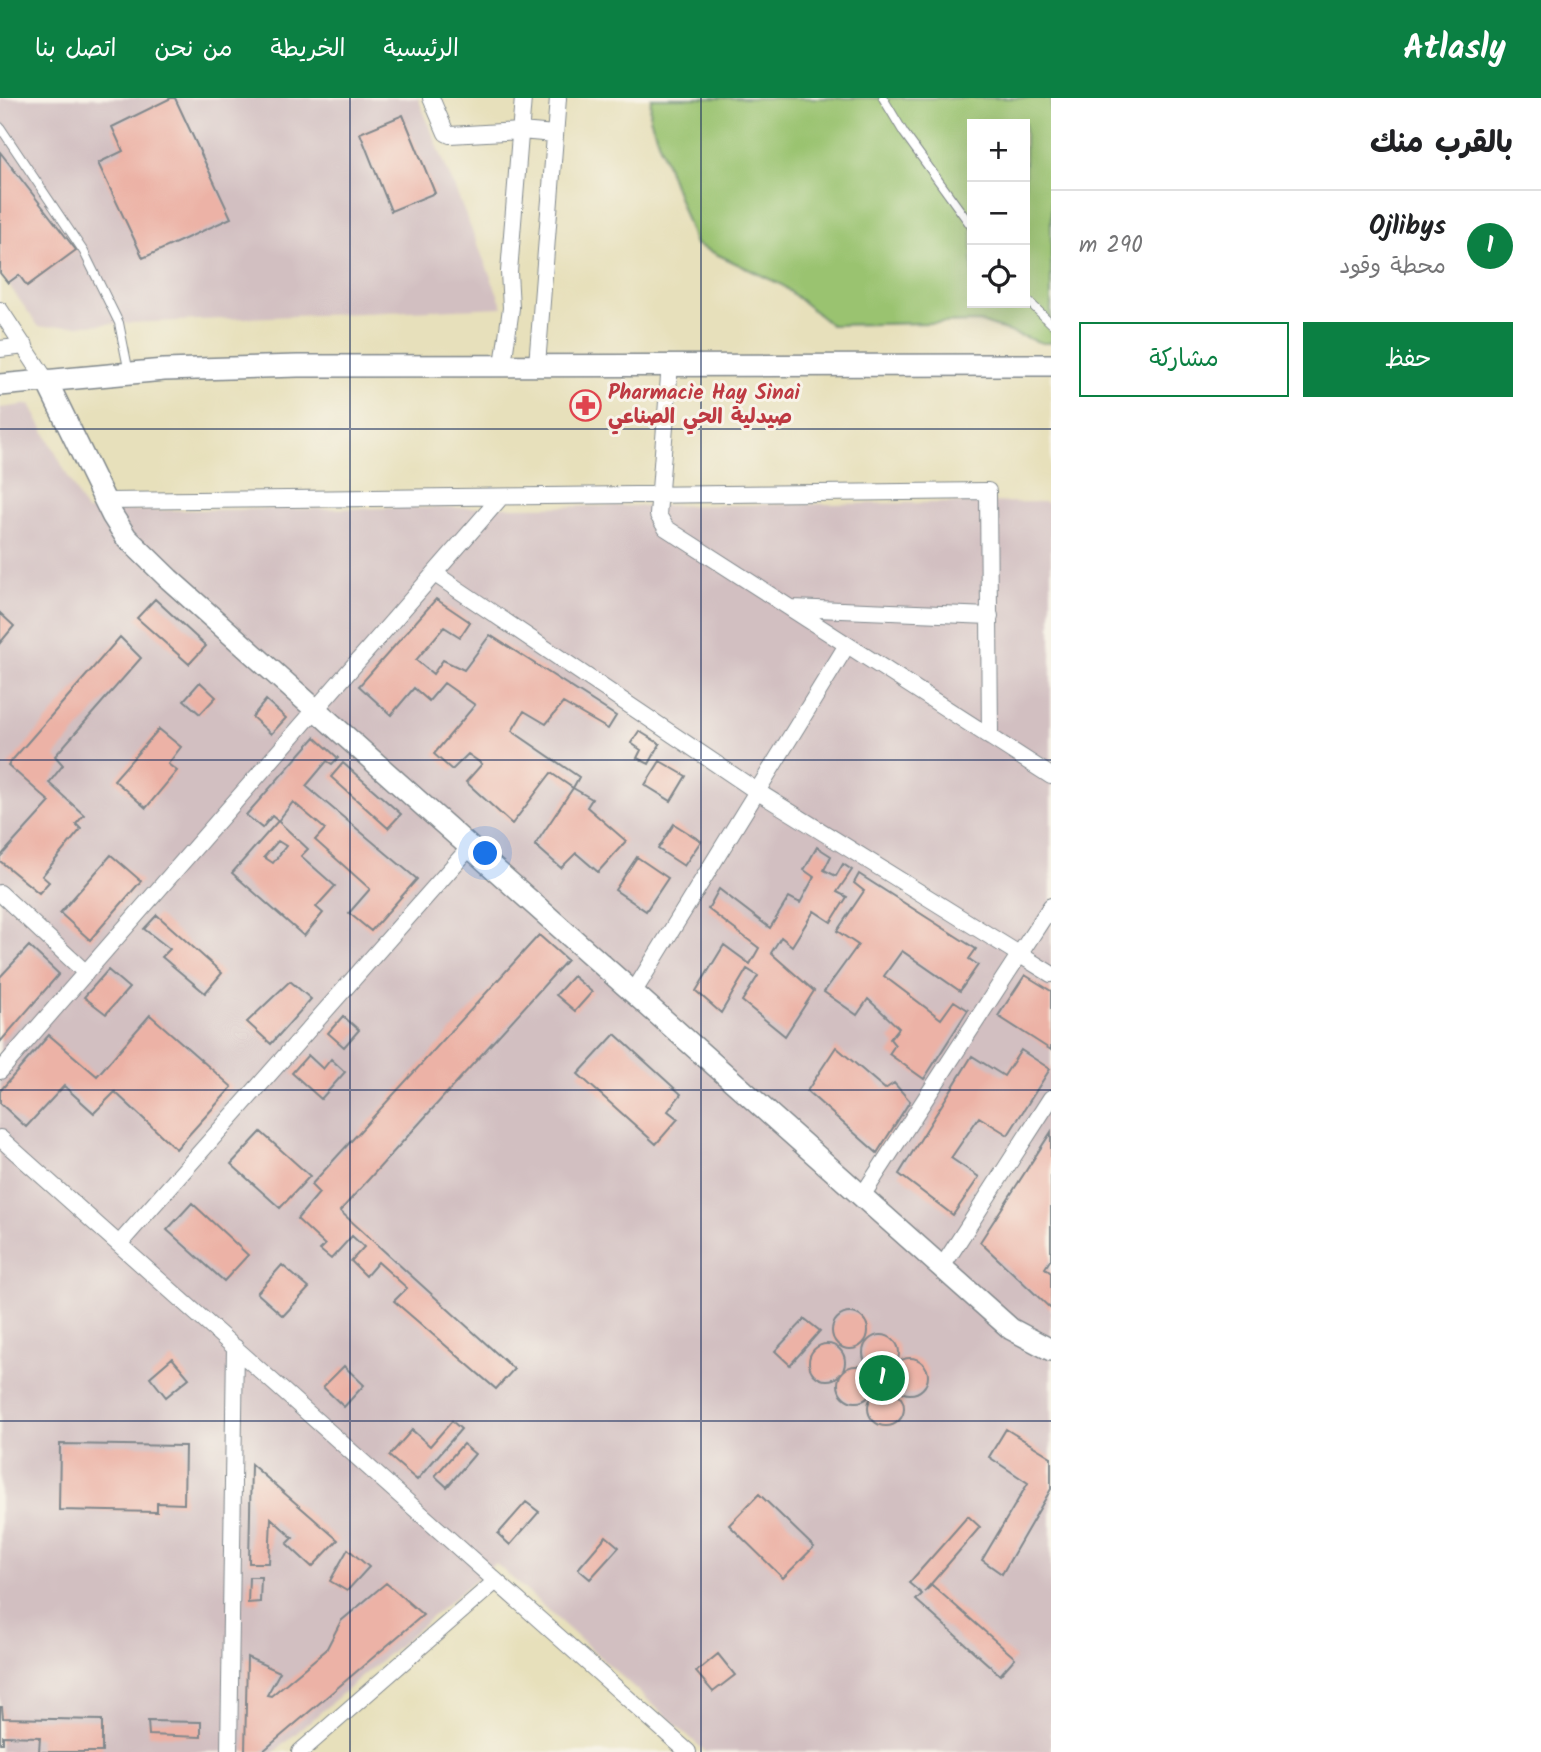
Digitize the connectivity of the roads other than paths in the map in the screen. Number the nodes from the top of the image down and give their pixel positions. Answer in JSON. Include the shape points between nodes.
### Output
{"nodes":[{"id":1,"x":431,"y":98,"type":"edge"},
{"id":2,"x":523,"y":98,"type":"edge"},
{"id":3,"x":558,"y":98,"type":"edge"},
{"id":4,"x":883,"y":98,"type":"edge"},
{"id":5,"x":0,"y":127,"type":"edge"},
{"id":6,"x":520,"y":131,"type":"junction"},
{"id":7,"x":555,"y":134,"type":"junction"},
{"id":8,"x":967,"y":220,"type":"edge"},
{"id":9,"x":1030,"y":303,"type":"edge"},
{"id":10,"x":0,"y":310,"type":"edge"},
{"id":11,"x":1051,"y":323,"type":"edge"},
{"id":12,"x":25,"y":346,"type":"junction"},
{"id":13,"x":0,"y":349,"type":"edge"},
{"id":14,"x":670,"y":364,"type":"junction"},
{"id":15,"x":503,"y":365,"type":"junction"},
{"id":16,"x":537,"y":365,"type":"junction"},
{"id":17,"x":1051,"y":365,"type":"edge"},
{"id":18,"x":129,"y":373,"type":"junction"},
{"id":19,"x":46,"y":380,"type":"junction"},
{"id":20,"x":0,"y":385,"type":"edge"},
{"id":21,"x":659,"y":495,"type":"junction"},
{"id":22,"x":501,"y":497,"type":"junction"},
{"id":23,"x":106,"y":501,"type":"junction"},
{"id":24,"x":435,"y":574,"type":"junction"},
{"id":25,"x":789,"y":608,"type":"junction"},
{"id":26,"x":989,"y":616,"type":"junction"},
{"id":27,"x":847,"y":645,"type":"junction"},
{"id":28,"x":316,"y":710,"type":"junction"},
{"id":29,"x":990,"y":737,"type":"junction"},
{"id":30,"x":1051,"y":776,"type":"edge"},
{"id":31,"x":758,"y":792,"type":"junction"},
{"id":32,"x":470,"y":848,"type":"junction"},
{"id":33,"x":0,"y":893,"type":"edge"},
{"id":34,"x":1051,"y":906,"type":"edge"},
{"id":35,"x":1020,"y":953,"type":"junction"},
{"id":36,"x":86,"y":973,"type":"junction"},
{"id":37,"x":1051,"y":974,"type":"edge"},
{"id":38,"x":633,"y":993,"type":"junction"},
{"id":39,"x":0,"y":1071,"type":"edge"},
{"id":40,"x":1051,"y":1098,"type":"edge"},
{"id":41,"x":0,"y":1138,"type":"edge"},
{"id":42,"x":862,"y":1196,"type":"junction"},
{"id":43,"x":119,"y":1244,"type":"junction"},
{"id":44,"x":942,"y":1268,"type":"junction"},
{"id":45,"x":235,"y":1347,"type":"junction"},
{"id":46,"x":1051,"y":1350,"type":"edge"},
{"id":47,"x":496,"y":1581,"type":"junction"},
{"id":48,"x":302,"y":1751,"type":"edge"},
{"id":49,"x":229,"y":1752,"type":"edge"},
{"id":50,"x":688,"y":1752,"type":"edge"}],
"edges":[{"from":1,"to":6,"type":"street","via":[[450,135]]},
{"from":2,"to":6,"type":"street"},
{"from":3,"to":7,"type":"street"},
{"from":4,"to":8,"type":"lane"},
{"from":5,"to":18,"type":"lane","via":[[84,252],[119,323]]},
{"from":6,"to":7,"type":"street"},
{"from":6,"to":15,"type":"street","via":[[509,272],[511,308]]},
{"from":7,"to":16,"type":"street"},
{"from":9,"to":11,"type":"lane"},
{"from":10,"to":12,"type":"street"},
{"from":12,"to":13,"type":"street"},
{"from":12,"to":19,"type":"street"},
{"from":14,"to":16,"type":"street"},
{"from":14,"to":17,"type":"street"},
{"from":14,"to":21,"type":"street"},
{"from":15,"to":16,"type":"street"},
{"from":15,"to":18,"type":"street"},
{"from":18,"to":19,"type":"street"},
{"from":19,"to":20,"type":"street"},
{"from":19,"to":23,"type":"street"},
{"from":21,"to":22,"type":"street"},
{"from":21,"to":25,"type":"street","via":[[658,515],[666,528]]},
{"from":21,"to":26,"type":"street","via":[[988,491]]},
{"from":22,"to":23,"type":"street"},
{"from":22,"to":24,"type":"street"},
{"from":23,"to":28,"type":"street","via":[[126,537]]},
{"from":24,"to":28,"type":"street"},
{"from":24,"to":31,"type":"street"},
{"from":25,"to":26,"type":"street"},
{"from":25,"to":27,"type":"street"},
{"from":26,"to":29,"type":"street"},
{"from":27,"to":29,"type":"street"},
{"from":27,"to":31,"type":"street"},
{"from":28,"to":32,"type":"street"},
{"from":28,"to":36,"type":"street"},
{"from":29,"to":30,"type":"street"},
{"from":31,"to":35,"type":"street"},
{"from":31,"to":38,"type":"street"},
{"from":32,"to":38,"type":"street"},
{"from":32,"to":43,"type":"street"},
{"from":33,"to":36,"type":"street"},
{"from":34,"to":35,"type":"street"},
{"from":35,"to":37,"type":"street"},
{"from":35,"to":42,"type":"street"},
{"from":36,"to":39,"type":"street"},
{"from":38,"to":42,"type":"street"},
{"from":40,"to":44,"type":"street"},
{"from":41,"to":43,"type":"street"},
{"from":42,"to":44,"type":"street"},
{"from":43,"to":45,"type":"street"},
{"from":44,"to":46,"type":"street","via":[[1011,1329]]},
{"from":45,"to":47,"type":"street"},
{"from":45,"to":49,"type":"street"},
{"from":47,"to":48,"type":"street"},
{"from":47,"to":50,"type":"street"}]}
